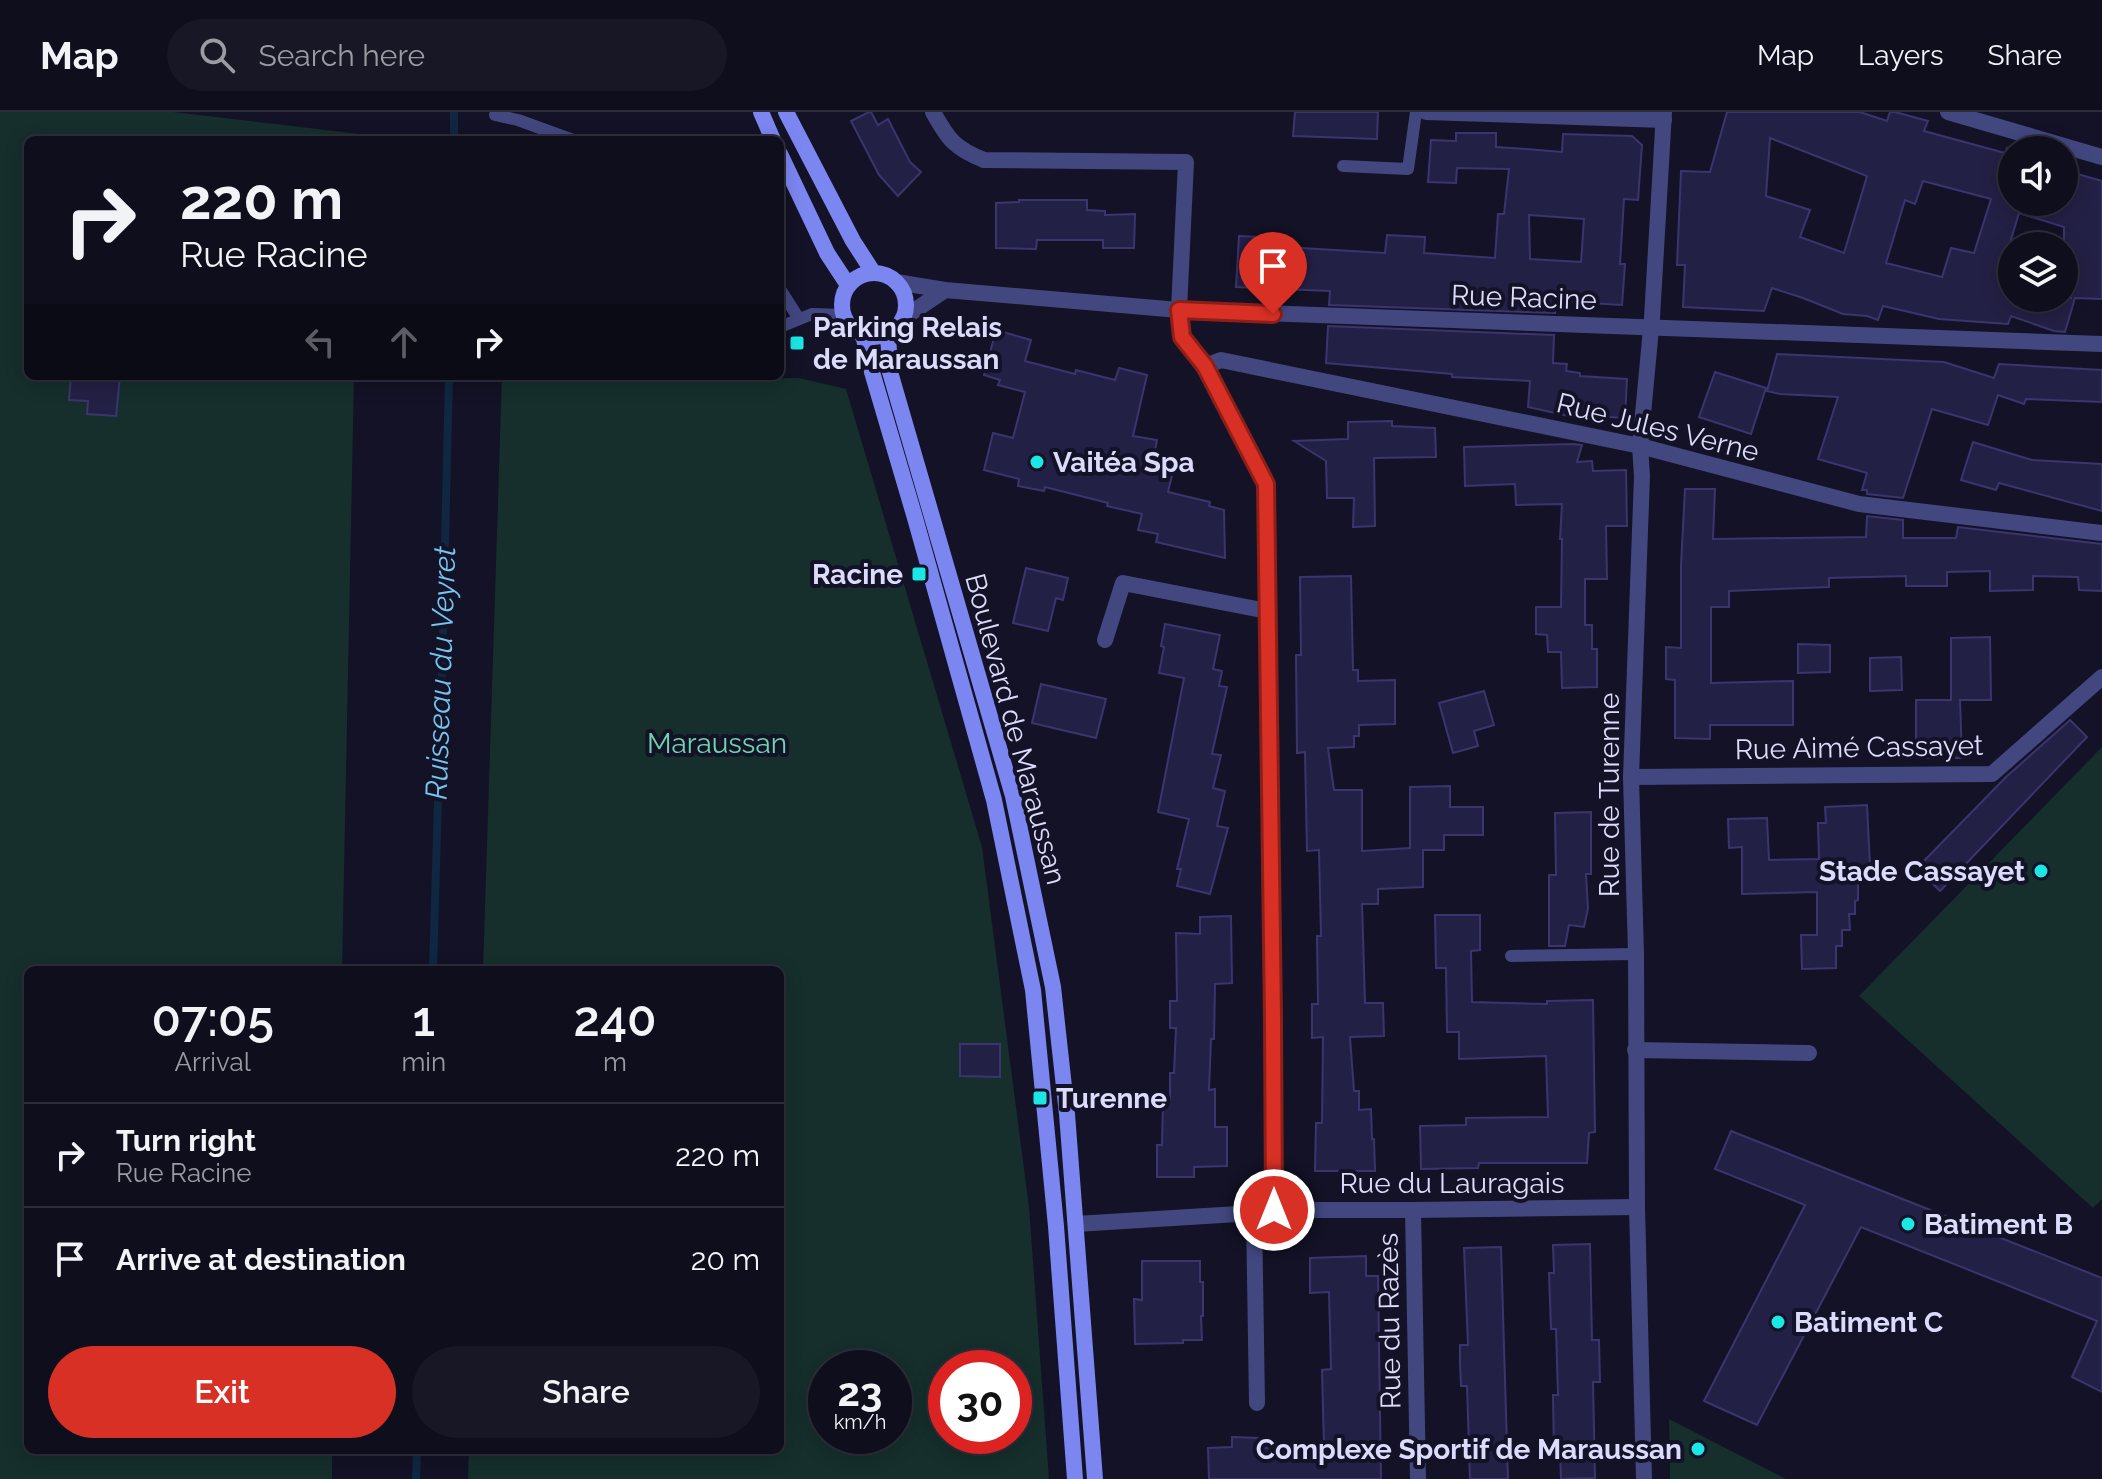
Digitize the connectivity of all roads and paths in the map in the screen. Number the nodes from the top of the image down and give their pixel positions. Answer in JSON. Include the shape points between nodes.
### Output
{"nodes":[{"id":1,"x":761,"y":112,"type":"edge"},
{"id":2,"x":786,"y":112,"type":"edge"},
{"id":3,"x":933,"y":112,"type":"edge"},
{"id":4,"x":1416,"y":112,"type":"edge"},
{"id":5,"x":1426,"y":112,"type":"edge"},
{"id":6,"x":1948,"y":112,"type":"edge"},
{"id":7,"x":495,"y":115,"type":"dead end"},
{"id":8,"x":1664,"y":116,"type":"edge"},
{"id":9,"x":562,"y":136,"type":"edge"},
{"id":10,"x":771,"y":136,"type":"edge"},
{"id":11,"x":2102,"y":157,"type":"edge"},
{"id":12,"x":784,"y":162,"type":"edge"},
{"id":13,"x":1343,"y":166,"type":"dead end"},
{"id":14,"x":873,"y":272,"type":"junction"},
{"id":15,"x":896,"y":282,"type":"junction"},
{"id":16,"x":848,"y":285,"type":"junction"},
{"id":17,"x":945,"y":290,"type":"junction"},
{"id":18,"x":784,"y":295,"type":"edge"},
{"id":19,"x":1179,"y":310,"type":"junction"},
{"id":20,"x":843,"y":315,"type":"junction"},
{"id":21,"x":799,"y":319,"type":"junction"},
{"id":22,"x":902,"y":319,"type":"junction"},
{"id":23,"x":784,"y":325,"type":"edge"},
{"id":24,"x":1651,"y":328,"type":"junction"},
{"id":25,"x":888,"y":333,"type":"junction"},
{"id":26,"x":863,"y":335,"type":"junction"},
{"id":27,"x":2102,"y":344,"type":"edge"},
{"id":28,"x":1205,"y":366,"type":"junction"},
{"id":29,"x":1640,"y":446,"type":"junction"},
{"id":30,"x":2102,"y":533,"type":"edge"},
{"id":31,"x":1267,"y":611,"type":"junction"},
{"id":32,"x":1105,"y":640,"type":"dead end"},
{"id":33,"x":2102,"y":677,"type":"edge"},
{"id":34,"x":1631,"y":777,"type":"junction"},
{"id":35,"x":1636,"y":954,"type":"junction"},
{"id":36,"x":1511,"y":956,"type":"dead end"},
{"id":37,"x":1635,"y":1050,"type":"junction"},
{"id":38,"x":1809,"y":1053,"type":"dead end"},
{"id":39,"x":1637,"y":1207,"type":"junction"},
{"id":40,"x":1274,"y":1210,"type":"junction"},
{"id":41,"x":1413,"y":1210,"type":"junction"},
{"id":42,"x":1254,"y":1213,"type":"junction"},
{"id":43,"x":1076,"y":1224,"type":"junction"},
{"id":44,"x":1257,"y":1403,"type":"dead end"},
{"id":45,"x":1075,"y":1479,"type":"edge"},
{"id":46,"x":1095,"y":1479,"type":"edge"},
{"id":47,"x":1418,"y":1479,"type":"edge"},
{"id":48,"x":1644,"y":1479,"type":"edge"}],
"edges":[{"from":1,"to":10,"type":"main road"},
{"from":2,"to":14,"type":"main road"},
{"from":3,"to":19,"type":"street","via":[[963,152],[984,160],[1186,162]]},
{"from":4,"to":13,"type":"lane","via":[[1408,169]]},
{"from":5,"to":8,"type":"street"},
{"from":6,"to":11,"type":"street"},
{"from":7,"to":9,"type":"lane"},
{"from":8,"to":24,"type":"street","name":"Rue de Turenne"},
{"from":12,"to":16,"type":"main road"},
{"from":14,"to":15,"type":"main road"},
{"from":14,"to":16,"type":"main road"},
{"from":15,"to":17,"type":"street","name":"Rue Racine"},
{"from":15,"to":22,"type":"main road","via":[[905,300]]},
{"from":16,"to":20,"type":"main road"},
{"from":17,"to":19,"type":"street","name":"Rue Racine"},
{"from":17,"to":22,"type":"street"},
{"from":18,"to":21,"type":"lane"},
{"from":19,"to":24,"type":"street","name":"Rue Racine"},
{"from":19,"to":28,"type":"street","via":[[1182,337]]},
{"from":20,"to":21,"type":"lane"},
{"from":20,"to":26,"type":"main road"},
{"from":21,"to":23,"type":"lane"},
{"from":22,"to":25,"type":"main road"},
{"from":24,"to":27,"type":"street","name":"Rue Racine"},
{"from":24,"to":29,"type":"street","name":"Rue de Turenne"},
{"from":25,"to":26,"type":"main road"},
{"from":25,"to":43,"type":"main road","name":"Boulevard de Maraussan","via":[[890,372],[1013,796],[1053,987]]},
{"from":26,"to":45,"type":"main road","name":"Boulevard de Maraussan","via":[[994,800],[1033,990]]},
{"from":28,"to":29,"type":"street","name":"Rue Jules Verne","via":[[1221,360]]},
{"from":28,"to":31,"type":"street","via":[[1266,484]]},
{"from":29,"to":30,"type":"street","name":"Rue Jules Verne","via":[[1859,504]]},
{"from":29,"to":34,"type":"street","name":"Rue de Turenne"},
{"from":31,"to":32,"type":"street","via":[[1123,583]]},
{"from":31,"to":40,"type":"street"},
{"from":33,"to":34,"type":"street","name":"Rue Aimé Cassayet","via":[[1992,774]]},
{"from":34,"to":35,"type":"street","name":"Rue de Turenne"},
{"from":35,"to":36,"type":"lane"},
{"from":35,"to":37,"type":"street","name":"Rue de Turenne"},
{"from":37,"to":38,"type":"street"},
{"from":37,"to":39,"type":"street","name":"Rue de Turenne"},
{"from":39,"to":41,"type":"street","name":"Rue du Lauragais"},
{"from":39,"to":48,"type":"street","name":"Rue de Turenne"},
{"from":40,"to":41,"type":"street","name":"Rue du Lauragais"},
{"from":40,"to":42,"type":"street","name":"Rue du Lauragais"},
{"from":41,"to":47,"type":"street","name":"Rue du Razès"},
{"from":42,"to":43,"type":"street","name":"Rue du Lauragais"},
{"from":42,"to":44,"type":"street"},
{"from":43,"to":46,"type":"main road","name":"Boulevard de Maraussan"}]}
